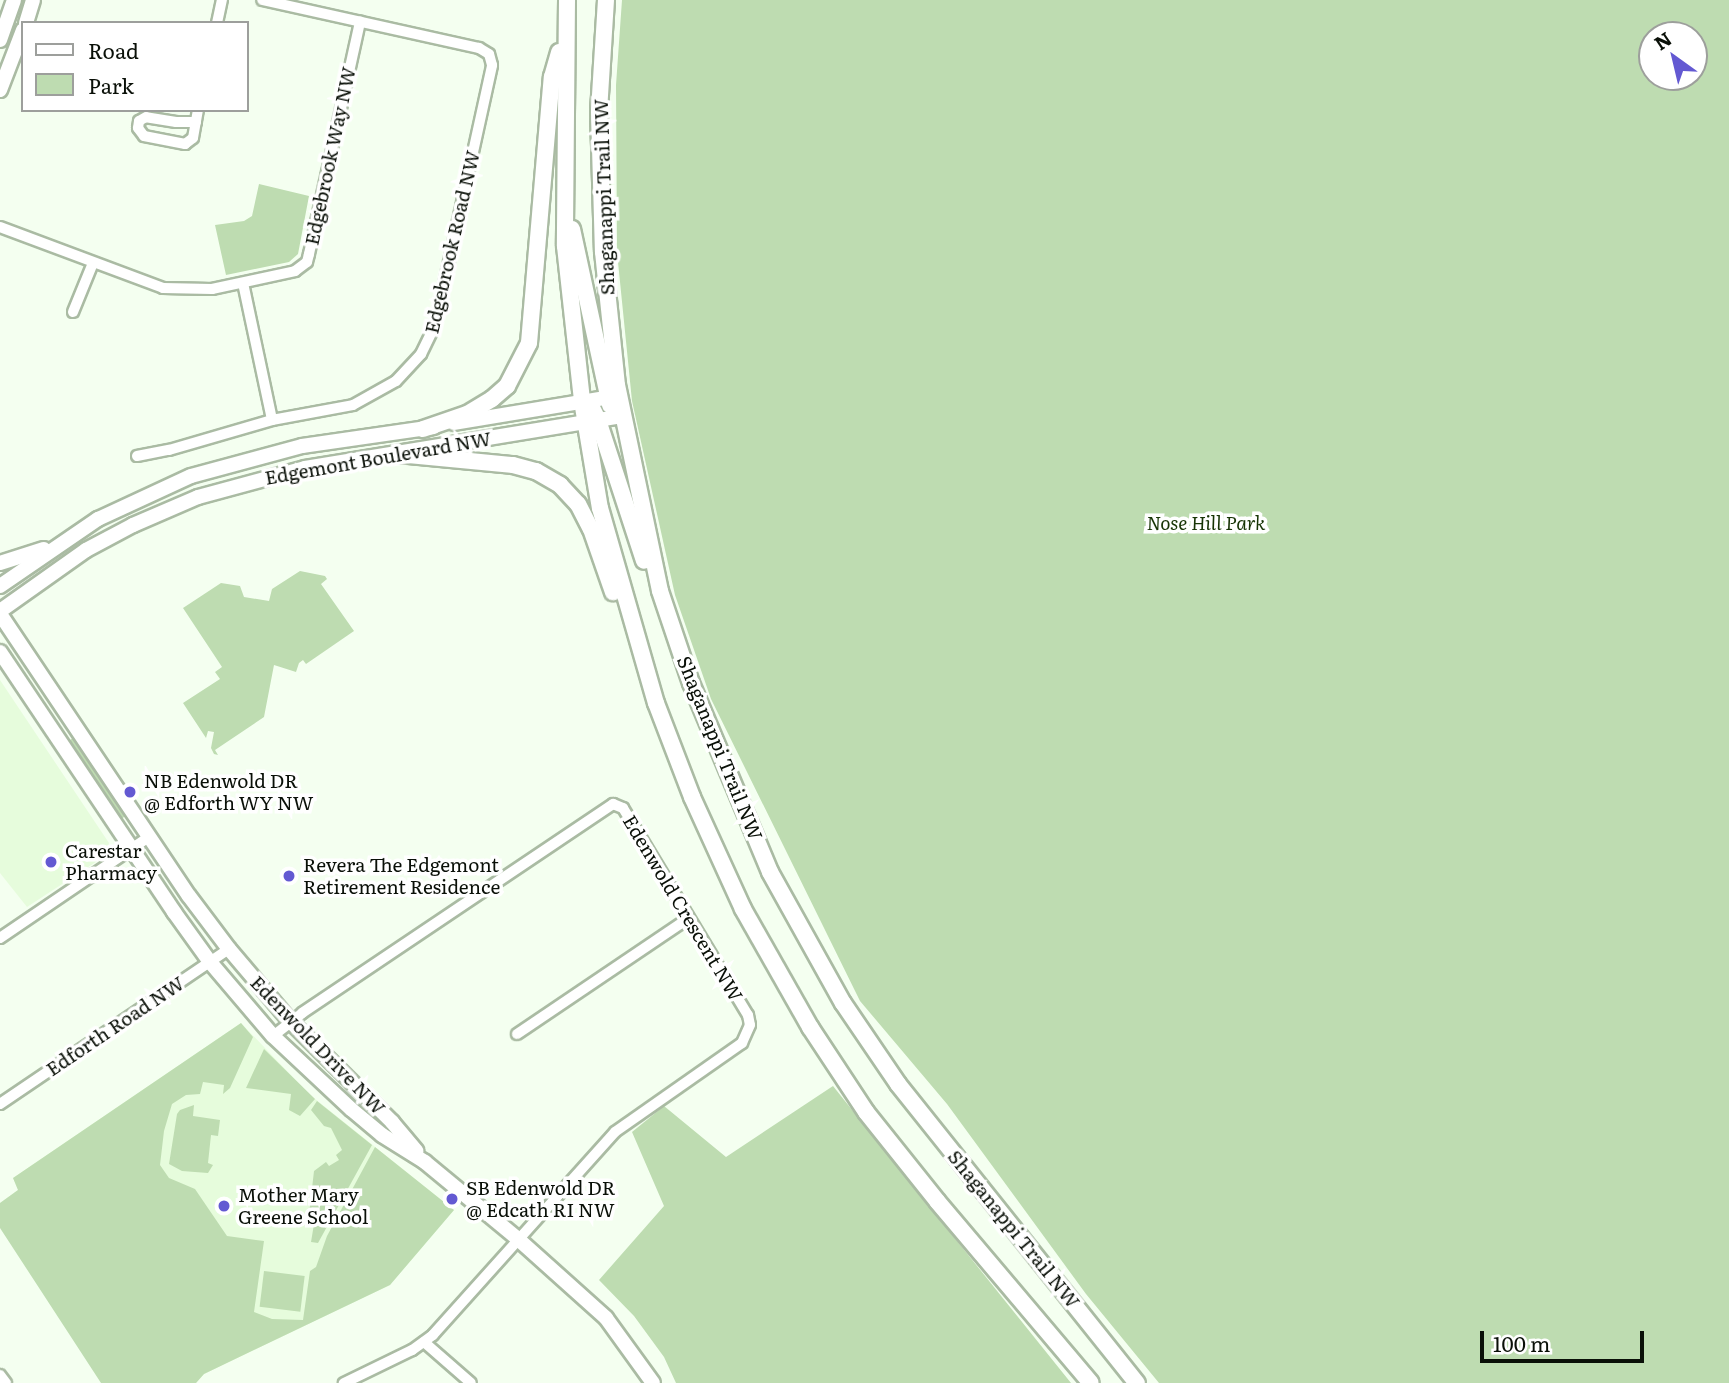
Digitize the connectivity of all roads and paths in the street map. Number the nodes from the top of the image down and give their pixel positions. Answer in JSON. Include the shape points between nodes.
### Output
{"nodes":[{"id":1,"x":15,"y":0,"type":"edge"},
{"id":2,"x":33,"y":0,"type":"edge"},
{"id":3,"x":222,"y":0,"type":"edge"},
{"id":4,"x":262,"y":0,"type":"edge"},
{"id":5,"x":567,"y":0,"type":"edge"},
{"id":6,"x":606,"y":0,"type":"edge"},
{"id":7,"x":27,"y":21,"type":"edge"},
{"id":8,"x":217,"y":21,"type":"edge"},
{"id":9,"x":360,"y":22,"type":"junction"},
{"id":10,"x":565,"y":33,"type":"junction"},
{"id":11,"x":21,"y":35,"type":"edge"},
{"id":12,"x":0,"y":40,"type":"edge"},
{"id":13,"x":0,"y":90,"type":"edge"},
{"id":14,"x":198,"y":112,"type":"edge"},
{"id":15,"x":196,"y":122,"type":"junction"},
{"id":16,"x":565,"y":195,"type":"junction"},
{"id":17,"x":0,"y":227,"type":"edge"},
{"id":18,"x":93,"y":263,"type":"junction"},
{"id":19,"x":243,"y":283,"type":"junction"},
{"id":20,"x":73,"y":312,"type":"dead end"},
{"id":21,"x":613,"y":396,"type":"junction"},
{"id":22,"x":582,"y":401,"type":"junction"},
{"id":23,"x":622,"y":416,"type":"junction"},
{"id":24,"x":272,"y":421,"type":"junction"},
{"id":25,"x":592,"y":422,"type":"junction"},
{"id":26,"x":423,"y":429,"type":"junction"},
{"id":27,"x":398,"y":454,"type":"junction"},
{"id":28,"x":137,"y":456,"type":"dead end"},
{"id":29,"x":55,"y":546,"type":"junction"},
{"id":30,"x":0,"y":563,"type":"edge"},
{"id":31,"x":0,"y":586,"type":"edge"},
{"id":32,"x":660,"y":591,"type":"junction"},
{"id":33,"x":0,"y":613,"type":"edge"},
{"id":34,"x":0,"y":652,"type":"edge"},
{"id":35,"x":640,"y":654,"type":"junction"},
{"id":36,"x":6,"y":665,"type":"edge"},
{"id":37,"x":150,"y":836,"type":"junction"},
{"id":38,"x":131,"y":849,"type":"junction"},
{"id":39,"x":689,"y":918,"type":"junction"},
{"id":40,"x":0,"y":938,"type":"edge"},
{"id":41,"x":229,"y":949,"type":"junction"},
{"id":42,"x":210,"y":962,"type":"junction"},
{"id":43,"x":290,"y":1021,"type":"junction"},
{"id":44,"x":517,"y":1034,"type":"dead end"},
{"id":45,"x":274,"y":1036,"type":"junction"},
{"id":46,"x":0,"y":1104,"type":"edge"},
{"id":47,"x":425,"y":1162,"type":"junction"},
{"id":48,"x":518,"y":1239,"type":"junction"},
{"id":49,"x":424,"y":1342,"type":"junction"},
{"id":50,"x":0,"y":1375,"type":"edge"},
{"id":51,"x":6,"y":1383,"type":"edge"},
{"id":52,"x":344,"y":1383,"type":"edge"},
{"id":53,"x":471,"y":1383,"type":"edge"},
{"id":54,"x":653,"y":1383,"type":"edge"},
{"id":55,"x":1091,"y":1383,"type":"edge"},
{"id":56,"x":1137,"y":1383,"type":"edge"}],
"edges":[{"from":1,"to":12,"type":"street"},
{"from":2,"to":7,"type":"street"},
{"from":3,"to":8,"type":"street"},
{"from":4,"to":9,"type":"street","name":"Edgebrook Road NW"},
{"from":5,"to":10,"type":"main road","name":"Shaganappi Trail NW"},
{"from":6,"to":21,"type":"main road","name":"Shaganappi Trail NW","via":[[599,111]]},
{"from":9,"to":19,"type":"street","name":"Edgebrook Way NW","via":[[307,262],[295,271]]},
{"from":9,"to":24,"type":"street","name":"Edgebrook Road NW","via":[[485,50],[491,59],[435,325],[421,354],[374,396],[333,410]]},
{"from":10,"to":16,"type":"main road","name":"Shaganappi Trail NW"},
{"from":10,"to":26,"type":"main road","via":[[552,76],[529,343],[513,376],[492,400]]},
{"from":11,"to":13,"type":"street"},
{"from":14,"to":15,"type":"street"},
{"from":15,"to":15,"type":"street","via":[[146,117],[138,128],[144,136],[185,144],[192,138]]},
{"from":16,"to":21,"type":"main road"},
{"from":16,"to":22,"type":"main road","name":"Shaganappi Trail NW","via":[[565,246]]},
{"from":17,"to":18,"type":"street","name":"Edgebrook Way NW"},
{"from":18,"to":19,"type":"street","name":"Edgebrook Way NW","via":[[163,288],[212,289]]},
{"from":18,"to":20,"type":"street"},
{"from":19,"to":24,"type":"street"},
{"from":21,"to":22,"type":"street","name":"Edgemont Boulevard NW"},
{"from":21,"to":23,"type":"main road","name":"Shaganappi Trail NW"},
{"from":22,"to":25,"type":"main road","name":"Shaganappi Trail NW"},
{"from":22,"to":26,"type":"street","name":"Edgemont Boulevard NW"},
{"from":23,"to":25,"type":"street","name":"Edgemont Boulevard NW"},
{"from":23,"to":32,"type":"main road","name":"Shaganappi Trail NW"},
{"from":24,"to":28,"type":"street","name":"Edgebrook Road NW"},
{"from":25,"to":27,"type":"street","name":"Edgemont Boulevard NW"},
{"from":25,"to":32,"type":"main road","via":[[647,570]]},
{"from":25,"to":35,"type":"main road","name":"Shaganappi Trail NW","via":[[600,508]]},
{"from":26,"to":29,"type":"street","name":"Edgemont Boulevard NW","via":[[302,446],[191,476],[98,519]]},
{"from":27,"to":33,"type":"street","name":"Edgemont Boulevard NW","via":[[306,468],[198,496],[86,550]]},
{"from":27,"to":35,"type":"main road","via":[[513,465],[537,471],[560,485],[578,504],[591,529],[631,645]]},
{"from":29,"to":30,"type":"street"},
{"from":29,"to":31,"type":"street","name":"Edgemont Boulevard NW"},
{"from":32,"to":56,"type":"main road","name":"Shaganappi Trail NW","via":[[691,682],[771,872],[843,1003],[898,1083]]},
{"from":33,"to":37,"type":"street","name":"Edenwold Drive NW"},
{"from":34,"to":36,"type":"street","name":"Edenwold Drive NW"},
{"from":35,"to":55,"type":"main road","name":"Shaganappi Trail NW","via":[[703,822],[743,909],[810,1027],[866,1112]]},
{"from":36,"to":38,"type":"street","name":"Edenwold Drive NW"},
{"from":37,"to":38,"type":"street"},
{"from":37,"to":41,"type":"street","name":"Edenwold Drive NW"},
{"from":38,"to":40,"type":"street"},
{"from":38,"to":42,"type":"street","name":"Edenwold Drive NW"},
{"from":39,"to":43,"type":"street","name":"Edenwold Crescent NW","via":[[623,808],[613,804]]},
{"from":39,"to":44,"type":"street"},
{"from":39,"to":48,"type":"street","name":"Edenwold Crescent NW","via":[[748,1015],[747,1037],[615,1132]]},
{"from":41,"to":42,"type":"street","name":"Edforth Road NW"},
{"from":41,"to":43,"type":"street","name":"Edenwold Drive NW"},
{"from":42,"to":45,"type":"street","name":"Edenwold Drive NW"},
{"from":42,"to":46,"type":"street","name":"Edforth Road NW"},
{"from":43,"to":45,"type":"street","name":"Edenwold Crescent NW"},
{"from":43,"to":47,"type":"street","name":"Edenwold Drive NW","via":[[392,1122]]},
{"from":45,"to":47,"type":"street","name":"Edenwold Drive NW","via":[[361,1118]]},
{"from":47,"to":48,"type":"street","name":"Edenwold Drive NW"},
{"from":48,"to":49,"type":"street","via":[[447,1323]]},
{"from":48,"to":54,"type":"street","name":"Edenwold Drive NW","via":[[606,1318]]},
{"from":49,"to":52,"type":"street"},
{"from":49,"to":53,"type":"street"},
{"from":50,"to":51,"type":"street"}]}
